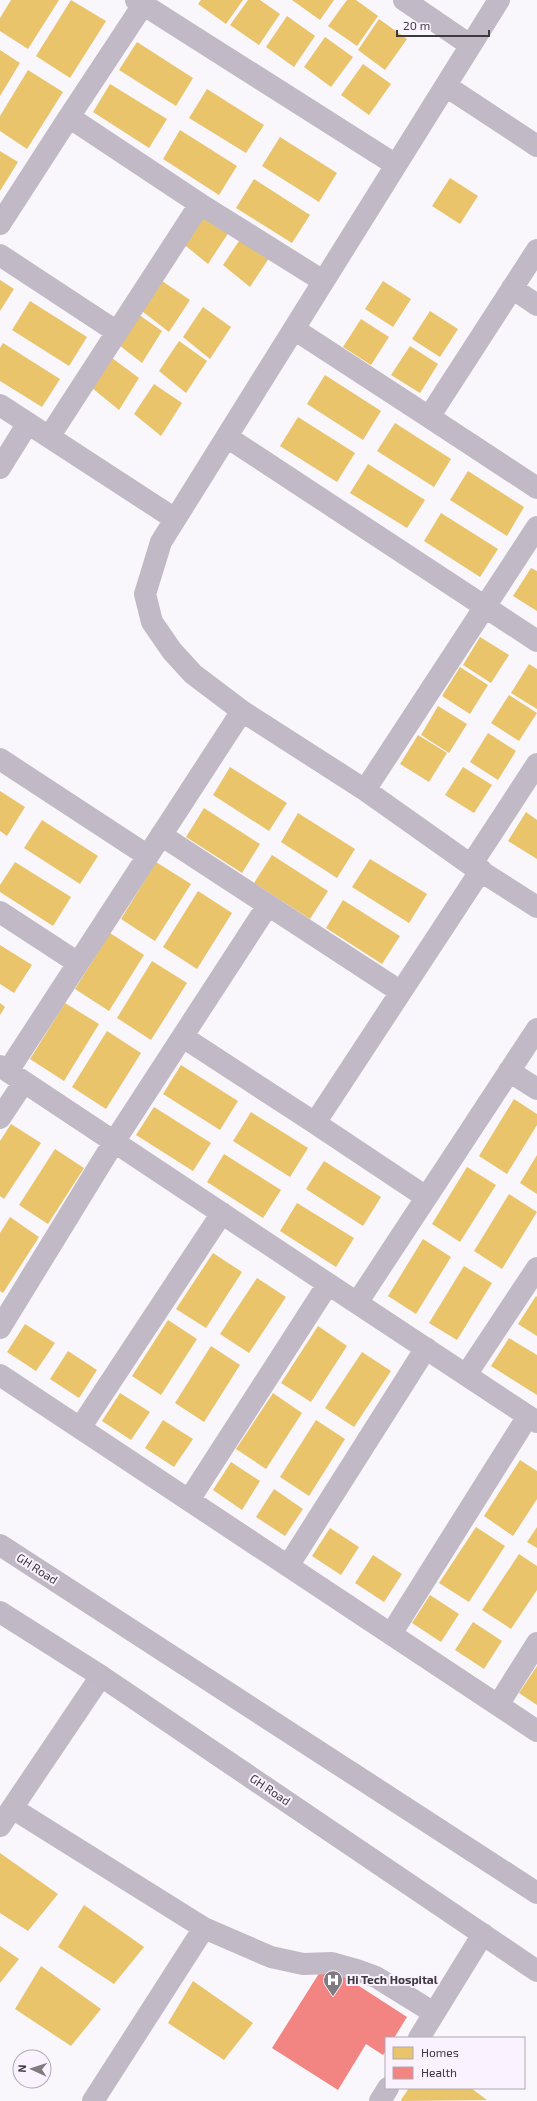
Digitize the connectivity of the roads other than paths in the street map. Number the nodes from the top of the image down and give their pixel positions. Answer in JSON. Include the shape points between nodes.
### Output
{"nodes":[{"id":1,"x":404,"y":0,"type":"edge"},
{"id":2,"x":499,"y":0,"type":"edge"},
{"id":3,"x":139,"y":2,"type":"edge"},
{"id":4,"x":470,"y":46,"type":"junction"},
{"id":5,"x":446,"y":86,"type":"junction"},
{"id":6,"x":69,"y":118,"type":"junction"},
{"id":7,"x":537,"y":146,"type":"edge"},
{"id":8,"x":396,"y":165,"type":"junction"},
{"id":9,"x":200,"y":204,"type":"junction"},
{"id":10,"x":0,"y":224,"type":"edge"},
{"id":11,"x":537,"y":250,"type":"edge"},
{"id":12,"x":0,"y":254,"type":"edge"},
{"id":13,"x":323,"y":281,"type":"junction"},
{"id":14,"x":512,"y":288,"type":"junction"},
{"id":15,"x":537,"y":305,"type":"edge"},
{"id":16,"x":294,"y":328,"type":"junction"},
{"id":17,"x":117,"y":332,"type":"junction"},
{"id":18,"x":0,"y":405,"type":"edge"},
{"id":19,"x":428,"y":417,"type":"junction"},
{"id":20,"x":28,"y":423,"type":"junction"},
{"id":21,"x":49,"y":437,"type":"junction"},
{"id":22,"x":227,"y":437,"type":"junction"},
{"id":23,"x":0,"y":468,"type":"edge"},
{"id":24,"x":537,"y":488,"type":"edge"},
{"id":25,"x":175,"y":519,"type":"junction"},
{"id":26,"x":537,"y":527,"type":"edge"},
{"id":27,"x":485,"y":607,"type":"junction"},
{"id":28,"x":537,"y":641,"type":"edge"},
{"id":29,"x":242,"y":711,"type":"junction"},
{"id":30,"x":0,"y":759,"type":"edge"},
{"id":31,"x":537,"y":764,"type":"edge"},
{"id":32,"x":365,"y":790,"type":"junction"},
{"id":33,"x":161,"y":835,"type":"junction"},
{"id":34,"x":148,"y":856,"type":"junction"},
{"id":35,"x":476,"y":868,"type":"junction"},
{"id":36,"x":268,"y":905,"type":"junction"},
{"id":37,"x":537,"y":908,"type":"edge"},
{"id":38,"x":0,"y":912,"type":"edge"},
{"id":39,"x":78,"y":963,"type":"junction"},
{"id":40,"x":401,"y":992,"type":"junction"},
{"id":41,"x":537,"y":1028,"type":"edge"},
{"id":42,"x":182,"y":1037,"type":"junction"},
{"id":43,"x":509,"y":1071,"type":"junction"},
{"id":44,"x":11,"y":1073,"type":"edge"},
{"id":45,"x":537,"y":1089,"type":"edge"},
{"id":46,"x":0,"y":1118,"type":"edge"},
{"id":47,"x":315,"y":1123,"type":"junction"},
{"id":48,"x":114,"y":1142,"type":"junction"},
{"id":49,"x":426,"y":1197,"type":"junction"},
{"id":50,"x":222,"y":1213,"type":"junction"},
{"id":51,"x":537,"y":1268,"type":"edge"},
{"id":52,"x":328,"y":1284,"type":"junction"},
{"id":53,"x":357,"y":1303,"type":"junction"},
{"id":54,"x":0,"y":1328,"type":"edge"},
{"id":55,"x":426,"y":1348,"type":"junction"},
{"id":56,"x":0,"y":1375,"type":"edge"},
{"id":57,"x":466,"y":1375,"type":"junction"},
{"id":58,"x":533,"y":1419,"type":"edge"},
{"id":59,"x":80,"y":1428,"type":"junction"},
{"id":60,"x":189,"y":1500,"type":"junction"},
{"id":61,"x":0,"y":1545,"type":"edge"},
{"id":62,"x":288,"y":1566,"type":"junction"},
{"id":63,"x":0,"y":1612,"type":"edge"},
{"id":64,"x":391,"y":1634,"type":"junction"},
{"id":65,"x":537,"y":1643,"type":"edge"},
{"id":66,"x":101,"y":1676,"type":"junction"},
{"id":67,"x":498,"y":1705,"type":"junction"},
{"id":68,"x":537,"y":1731,"type":"edge"},
{"id":69,"x":12,"y":1808,"type":"junction"},
{"id":70,"x":0,"y":1826,"type":"edge"},
{"id":71,"x":537,"y":1893,"type":"edge"},
{"id":72,"x":204,"y":1928,"type":"junction"},
{"id":73,"x":483,"y":1934,"type":"junction"},
{"id":74,"x":537,"y":1971,"type":"edge"},
{"id":75,"x":434,"y":2013,"type":"junction"},
{"id":76,"x":420,"y":2037,"type":"edge"},
{"id":77,"x":387,"y":2089,"type":"edge"},
{"id":78,"x":93,"y":2101,"type":"edge"},
{"id":79,"x":380,"y":2101,"type":"edge"}],
"edges":[{"from":1,"to":4,"type":"street"},
{"from":2,"to":4,"type":"street"},
{"from":3,"to":6,"type":"street"},
{"from":3,"to":8,"type":"street"},
{"from":4,"to":5,"type":"street"},
{"from":5,"to":7,"type":"street"},
{"from":5,"to":8,"type":"street"},
{"from":6,"to":9,"type":"street"},
{"from":6,"to":10,"type":"street"},
{"from":8,"to":13,"type":"street"},
{"from":9,"to":13,"type":"street"},
{"from":9,"to":17,"type":"street"},
{"from":11,"to":14,"type":"street"},
{"from":12,"to":17,"type":"street"},
{"from":13,"to":16,"type":"street"},
{"from":14,"to":15,"type":"street"},
{"from":14,"to":19,"type":"street"},
{"from":16,"to":19,"type":"street"},
{"from":16,"to":22,"type":"street"},
{"from":17,"to":21,"type":"street"},
{"from":18,"to":20,"type":"street"},
{"from":19,"to":24,"type":"street"},
{"from":20,"to":21,"type":"street"},
{"from":20,"to":23,"type":"street"},
{"from":21,"to":25,"type":"street"},
{"from":22,"to":25,"type":"street"},
{"from":22,"to":27,"type":"street"},
{"from":25,"to":29,"type":"street","via":[[162,542],[145,594],[152,622],[172,651],[193,674]]},
{"from":26,"to":27,"type":"street"},
{"from":27,"to":28,"type":"street"},
{"from":27,"to":32,"type":"street"},
{"from":29,"to":32,"type":"street"},
{"from":29,"to":33,"type":"street"},
{"from":30,"to":34,"type":"street"},
{"from":31,"to":35,"type":"street"},
{"from":32,"to":35,"type":"street"},
{"from":33,"to":34,"type":"street"},
{"from":33,"to":36,"type":"street"},
{"from":34,"to":39,"type":"street"},
{"from":35,"to":37,"type":"street"},
{"from":35,"to":40,"type":"street"},
{"from":36,"to":40,"type":"street"},
{"from":36,"to":42,"type":"street"},
{"from":38,"to":39,"type":"street"},
{"from":39,"to":44,"type":"street"},
{"from":40,"to":47,"type":"street"},
{"from":41,"to":43,"type":"street"},
{"from":42,"to":47,"type":"street"},
{"from":42,"to":48,"type":"street"},
{"from":43,"to":45,"type":"street"},
{"from":43,"to":49,"type":"street"},
{"from":44,"to":46,"type":"street"},
{"from":44,"to":48,"type":"street"},
{"from":47,"to":49,"type":"street"},
{"from":48,"to":50,"type":"street"},
{"from":48,"to":54,"type":"street"},
{"from":49,"to":53,"type":"street"},
{"from":50,"to":52,"type":"street"},
{"from":50,"to":59,"type":"street"},
{"from":51,"to":57,"type":"street"},
{"from":52,"to":53,"type":"street"},
{"from":52,"to":60,"type":"street"},
{"from":53,"to":55,"type":"street"},
{"from":55,"to":57,"type":"street"},
{"from":55,"to":62,"type":"street"},
{"from":56,"to":59,"type":"street"},
{"from":57,"to":58,"type":"street"},
{"from":58,"to":64,"type":"street"},
{"from":59,"to":60,"type":"street"},
{"from":60,"to":62,"type":"street"},
{"from":61,"to":71,"type":"main road","name":"GH Road"},
{"from":62,"to":64,"type":"street"},
{"from":63,"to":66,"type":"main road","name":"GH Road"},
{"from":64,"to":67,"type":"street"},
{"from":65,"to":67,"type":"street"},
{"from":66,"to":69,"type":"street"},
{"from":66,"to":73,"type":"main road","name":"GH Road"},
{"from":67,"to":68,"type":"street"},
{"from":69,"to":70,"type":"street"},
{"from":69,"to":72,"type":"street"},
{"from":72,"to":75,"type":"street","via":[[271,1957],[302,1964],[332,1963],[376,1977]]},
{"from":72,"to":78,"type":"street"},
{"from":73,"to":74,"type":"main road","name":"GH Road"},
{"from":73,"to":75,"type":"street"},
{"from":75,"to":76,"type":"street"},
{"from":77,"to":79,"type":"street"}]}
